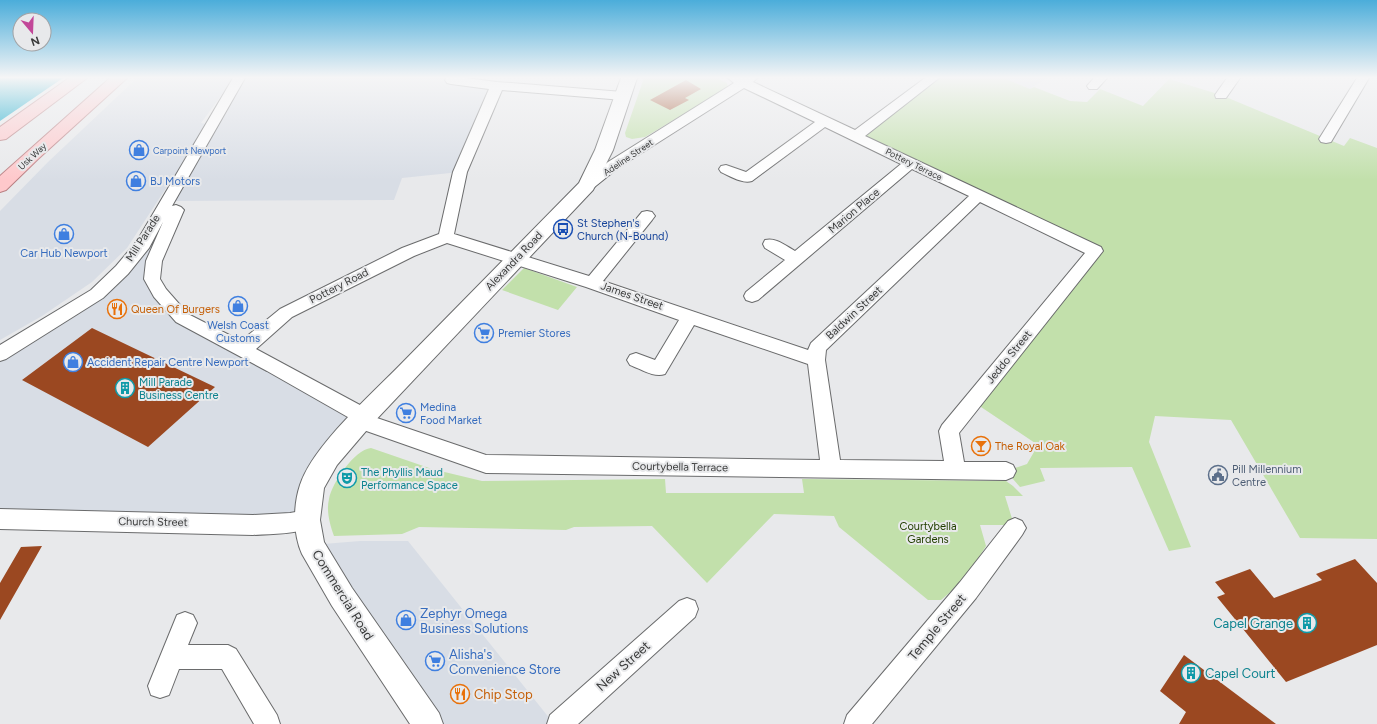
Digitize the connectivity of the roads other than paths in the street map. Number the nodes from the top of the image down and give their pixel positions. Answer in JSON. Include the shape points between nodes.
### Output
{"nodes":[{"id":1,"x":32,"y":112,"type":"edge"},
{"id":2,"x":81,"y":112,"type":"edge"},
{"id":3,"x":218,"y":112,"type":"edge"},
{"id":4,"x":486,"y":112,"type":"edge"},
{"id":5,"x":617,"y":112,"type":"edge"},
{"id":6,"x":694,"y":112,"type":"edge"},
{"id":7,"x":807,"y":112,"type":"edge"},
{"id":8,"x":888,"y":112,"type":"edge"},
{"id":9,"x":1343,"y":112,"type":"edge"},
{"id":10,"x":825,"y":121,"type":"junction"},
{"id":11,"x":0,"y":135,"type":"edge"},
{"id":12,"x":856,"y":136,"type":"junction"},
{"id":13,"x":1326,"y":139,"type":"dead end"},
{"id":14,"x":912,"y":162,"type":"junction"},
{"id":15,"x":726,"y":169,"type":"dead end"},
{"id":16,"x":0,"y":186,"type":"edge"},
{"id":17,"x":587,"y":186,"type":"junction"},
{"id":18,"x":979,"y":195,"type":"junction"},
{"id":19,"x":176,"y":210,"type":"dead end"},
{"id":20,"x":647,"y":216,"type":"dead end"},
{"id":21,"x":446,"y":237,"type":"junction"},
{"id":22,"x":770,"y":244,"type":"dead end"},
{"id":23,"x":1094,"y":251,"type":"joint"},
{"id":24,"x":515,"y":259,"type":"junction"},
{"id":25,"x":796,"y":259,"type":"junction"},
{"id":26,"x":592,"y":283,"type":"junction"},
{"id":27,"x":752,"y":296,"type":"dead end"},
{"id":28,"x":690,"y":316,"type":"junction"},
{"id":29,"x":242,"y":350,"type":"junction"},
{"id":30,"x":0,"y":354,"type":"edge"},
{"id":31,"x":636,"y":360,"type":"dead end"},
{"id":32,"x":816,"y":360,"type":"junction"},
{"id":33,"x":363,"y":419,"type":"junction"},
{"id":34,"x":831,"y":469,"type":"junction"},
{"id":35,"x":956,"y":471,"type":"junction"},
{"id":36,"x":1006,"y":471,"type":"dead end"},
{"id":37,"x":0,"y":519,"type":"edge"},
{"id":38,"x":306,"y":520,"type":"junction"},
{"id":39,"x":1014,"y":528,"type":"dead end"},
{"id":40,"x":687,"y":609,"type":"dead end"},
{"id":41,"x":185,"y":622,"type":"dead end"},
{"id":42,"x":173,"y":657,"type":"junction"},
{"id":43,"x":160,"y":686,"type":"dead end"},
{"id":44,"x":268,"y":724,"type":"edge"},
{"id":45,"x":428,"y":724,"type":"edge"},
{"id":46,"x":560,"y":724,"type":"edge"},
{"id":47,"x":856,"y":724,"type":"edge"}],
"edges":[{"from":1,"to":11,"type":"main road"},
{"from":2,"to":16,"type":"main road","name":"Usk Way"},
{"from":3,"to":30,"type":"street","name":"Mill Parade","via":[[142,244],[122,270],[97,294]]},
{"from":4,"to":21,"type":"street","via":[[460,172]]},
{"from":5,"to":17,"type":"street","name":"Alexandra Road","via":[[604,150]]},
{"from":6,"to":17,"type":"street","name":"Adeline Street","via":[[613,164]]},
{"from":7,"to":10,"type":"street","name":"Pottery Terrace"},
{"from":8,"to":12,"type":"street"},
{"from":9,"to":13,"type":"street"},
{"from":10,"to":12,"type":"street","name":"Pottery Terrace"},
{"from":10,"to":15,"type":"street","via":[[747,178]]},
{"from":12,"to":14,"type":"street","name":"Pottery Terrace"},
{"from":14,"to":18,"type":"street","name":"Pottery Terrace"},
{"from":14,"to":25,"type":"street","name":"Marion Place"},
{"from":17,"to":24,"type":"street","name":"Alexandra Road"},
{"from":18,"to":23,"type":"street","name":"Pottery Terrace"},
{"from":18,"to":32,"type":"street","name":"Baldwin Street","via":[[817,348]]},
{"from":19,"to":29,"type":"street","name":"Mill Parade","via":[[154,261],[152,279],[160,293],[182,318]]},
{"from":20,"to":26,"type":"street"},
{"from":21,"to":24,"type":"street","name":"James Street"},
{"from":21,"to":29,"type":"street","name":"Pottery Road","via":[[408,252],[286,313]]},
{"from":22,"to":25,"type":"street"},
{"from":23,"to":35,"type":"street","name":"Jeddo Street","via":[[949,430]]},
{"from":24,"to":26,"type":"street","name":"James Street"},
{"from":24,"to":33,"type":"street","name":"Alexandra Road"},
{"from":25,"to":27,"type":"street","name":"Marion Place"},
{"from":26,"to":28,"type":"street","name":"James Street"},
{"from":28,"to":31,"type":"street","via":[[659,369]]},
{"from":28,"to":32,"type":"street","name":"James Street"},
{"from":29,"to":33,"type":"street","name":"Mill Parade"},
{"from":32,"to":34,"type":"street","name":"Baldwin Street"},
{"from":33,"to":34,"type":"street","name":"Courtybella Terrace","via":[[486,464]]},
{"from":33,"to":38,"type":"street","name":"Commercial Road","via":[[328,458],[312,486]]},
{"from":34,"to":35,"type":"street","name":"Courtybella Terrace"},
{"from":35,"to":36,"type":"street","name":"Courtybella Terrace"},
{"from":37,"to":38,"type":"street","name":"Church Street","via":[[253,525]]},
{"from":38,"to":45,"type":"street","name":"Commercial Road","via":[[311,545],[342,597]]},
{"from":39,"to":47,"type":"street","name":"Temple Street","via":[[968,590]]},
{"from":40,"to":46,"type":"street","name":"New Street"},
{"from":41,"to":42,"type":"street"},
{"from":42,"to":43,"type":"street"},
{"from":42,"to":44,"type":"street","via":[[228,657]]}]}
